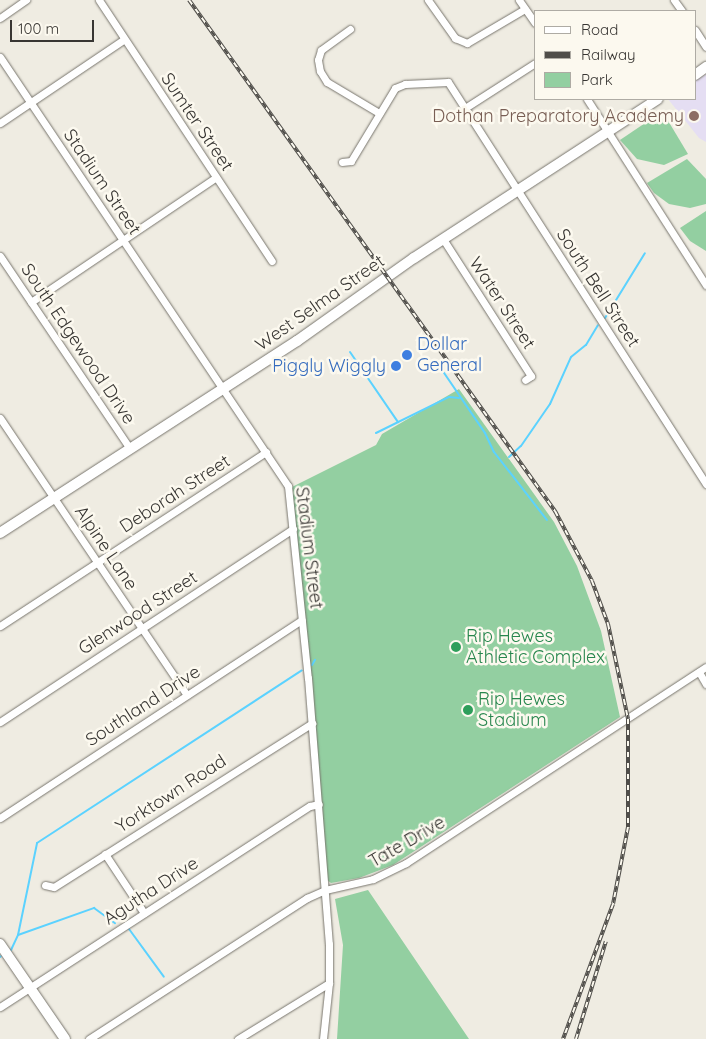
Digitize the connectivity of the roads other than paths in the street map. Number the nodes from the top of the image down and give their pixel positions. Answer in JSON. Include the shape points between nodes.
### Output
{"nodes":[{"id":1,"x":26,"y":0,"type":"edge"},
{"id":2,"x":98,"y":0,"type":"edge"},
{"id":3,"x":428,"y":0,"type":"edge"},
{"id":4,"x":519,"y":0,"type":"edge"},
{"id":5,"x":525,"y":9,"type":"junction"},
{"id":6,"x":0,"y":18,"type":"edge"},
{"id":7,"x":534,"y":22,"type":"edge"},
{"id":8,"x":350,"y":29,"type":"dead end"},
{"id":9,"x":696,"y":32,"type":"edge"},
{"id":10,"x":123,"y":40,"type":"junction"},
{"id":11,"x":706,"y":47,"type":"edge"},
{"id":12,"x":0,"y":57,"type":"edge"},
{"id":13,"x":534,"y":64,"type":"edge"},
{"id":14,"x":587,"y":100,"type":"edge"},
{"id":15,"x":656,"y":100,"type":"edge"},
{"id":16,"x":30,"y":103,"type":"junction"},
{"id":17,"x":465,"y":108,"type":"junction"},
{"id":18,"x":379,"y":113,"type":"junction"},
{"id":19,"x":0,"y":122,"type":"edge"},
{"id":20,"x":608,"y":131,"type":"junction"},
{"id":21,"x":342,"y":162,"type":"dead end"},
{"id":22,"x":216,"y":177,"type":"junction"},
{"id":23,"x":518,"y":190,"type":"junction"},
{"id":24,"x":443,"y":239,"type":"junction"},
{"id":25,"x":123,"y":240,"type":"junction"},
{"id":26,"x":0,"y":256,"type":"edge"},
{"id":27,"x":272,"y":261,"type":"dead end"},
{"id":28,"x":706,"y":285,"type":"edge"},
{"id":29,"x":31,"y":302,"type":"junction"},
{"id":30,"x":525,"y":380,"type":"dead end"},
{"id":31,"x":223,"y":389,"type":"junction"},
{"id":32,"x":0,"y":418,"type":"edge"},
{"id":33,"x":130,"y":449,"type":"junction"},
{"id":34,"x":266,"y":452,"type":"junction"},
{"id":35,"x":703,"y":474,"type":"edge"},
{"id":36,"x":706,"y":484,"type":"edge"},
{"id":37,"x":55,"y":498,"type":"junction"},
{"id":38,"x":293,"y":529,"type":"junction"},
{"id":39,"x":0,"y":533,"type":"edge"},
{"id":40,"x":98,"y":562,"type":"junction"},
{"id":41,"x":302,"y":620,"type":"junction"},
{"id":42,"x":0,"y":626,"type":"edge"},
{"id":43,"x":143,"y":628,"type":"junction"},
{"id":44,"x":706,"y":667,"type":"edge"},
{"id":45,"x":699,"y":672,"type":"junction"},
{"id":46,"x":706,"y":684,"type":"edge"},
{"id":47,"x":187,"y":695,"type":"junction"},
{"id":48,"x":0,"y":722,"type":"edge"},
{"id":49,"x":312,"y":723,"type":"junction"},
{"id":50,"x":319,"y":804,"type":"junction"},
{"id":51,"x":0,"y":818,"type":"edge"},
{"id":52,"x":105,"y":854,"type":"junction"},
{"id":53,"x":46,"y":885,"type":"dead end"},
{"id":54,"x":325,"y":890,"type":"junction"},
{"id":55,"x":144,"y":913,"type":"junction"},
{"id":56,"x":0,"y":944,"type":"edge"},
{"id":57,"x":329,"y":982,"type":"junction"},
{"id":58,"x":29,"y":987,"type":"junction"},
{"id":59,"x":0,"y":1006,"type":"edge"},
{"id":60,"x":66,"y":1039,"type":"edge"},
{"id":61,"x":89,"y":1039,"type":"edge"},
{"id":62,"x":238,"y":1039,"type":"edge"},
{"id":63,"x":323,"y":1039,"type":"edge"}],
"edges":[{"from":1,"to":6,"type":"street"},
{"from":2,"to":10,"type":"street","name":"Sumter Street"},
{"from":3,"to":5,"type":"street","via":[[455,38],[466,43]]},
{"from":4,"to":5,"type":"street"},
{"from":5,"to":7,"type":"street"},
{"from":8,"to":18,"type":"street","via":[[321,50],[318,60],[320,71],[327,82]]},
{"from":9,"to":11,"type":"street"},
{"from":10,"to":16,"type":"street"},
{"from":10,"to":22,"type":"street","name":"Sumter Street"},
{"from":12,"to":16,"type":"street","name":"Stadium Street"},
{"from":13,"to":17,"type":"street"},
{"from":14,"to":20,"type":"street"},
{"from":15,"to":20,"type":"street","name":"West Selma Street"},
{"from":16,"to":19,"type":"street"},
{"from":16,"to":25,"type":"street","name":"Stadium Street"},
{"from":17,"to":18,"type":"street","name":"South Bell Street","via":[[450,84],[441,80],[430,85],[400,86],[392,91]]},
{"from":17,"to":23,"type":"street","name":"South Bell Street"},
{"from":18,"to":21,"type":"street","name":"South Bell Street","via":[[351,161]]},
{"from":20,"to":23,"type":"street","name":"West Selma Street"},
{"from":20,"to":28,"type":"street"},
{"from":22,"to":25,"type":"street"},
{"from":22,"to":27,"type":"street","name":"Sumter Street"},
{"from":23,"to":24,"type":"street","name":"West Selma Street"},
{"from":23,"to":35,"type":"street","name":"South Bell Street"},
{"from":24,"to":30,"type":"street","name":"Water Street","via":[[531,376]]},
{"from":24,"to":31,"type":"street","name":"West Selma Street"},
{"from":25,"to":29,"type":"street"},
{"from":25,"to":31,"type":"street","name":"Stadium Street"},
{"from":26,"to":29,"type":"street","name":"South Edgewood Drive"},
{"from":29,"to":33,"type":"street","name":"South Edgewood Drive"},
{"from":31,"to":33,"type":"street","name":"West Selma Street"},
{"from":31,"to":34,"type":"street","name":"Stadium Street"},
{"from":32,"to":37,"type":"street","name":"Alpine Lane"},
{"from":33,"to":37,"type":"street","name":"West Selma Street"},
{"from":34,"to":38,"type":"street","name":"Stadium Street","via":[[288,486]]},
{"from":34,"to":40,"type":"street","name":"Deborah Street"},
{"from":35,"to":36,"type":"street","name":"South Bell Street"},
{"from":37,"to":39,"type":"street","name":"West Selma Street"},
{"from":37,"to":40,"type":"street","name":"Alpine Lane"},
{"from":38,"to":41,"type":"street","name":"Stadium Street"},
{"from":38,"to":43,"type":"street","name":"Glenwood Street"},
{"from":40,"to":42,"type":"street","name":"Deborah Street"},
{"from":40,"to":43,"type":"street","name":"Alpine Lane"},
{"from":41,"to":47,"type":"street","name":"Southland Drive"},
{"from":41,"to":49,"type":"street","name":"Stadium Street"},
{"from":43,"to":47,"type":"street","name":"Alpine Lane"},
{"from":43,"to":48,"type":"street","name":"Glenwood Street"},
{"from":44,"to":45,"type":"street","name":"Tate Drive"},
{"from":45,"to":46,"type":"street"},
{"from":45,"to":54,"type":"street","name":"Tate Drive","via":[[394,870],[365,882]]},
{"from":47,"to":51,"type":"street","name":"Southland Drive"},
{"from":49,"to":50,"type":"street","name":"Stadium Street"},
{"from":49,"to":52,"type":"street","name":"Yorktown Road"},
{"from":50,"to":54,"type":"street","name":"Stadium Street"},
{"from":50,"to":55,"type":"street","name":"Agutha Drive","via":[[310,806]]},
{"from":52,"to":53,"type":"street","name":"Yorktown Road","via":[[54,887]]},
{"from":52,"to":55,"type":"street"},
{"from":54,"to":57,"type":"street","name":"Stadium Street"},
{"from":54,"to":61,"type":"street","name":"Tate Drive","via":[[307,898]]},
{"from":55,"to":58,"type":"street","name":"Agutha Drive"},
{"from":56,"to":58,"type":"street"},
{"from":57,"to":62,"type":"street"},
{"from":57,"to":63,"type":"street","name":"Stadium Street"},
{"from":58,"to":59,"type":"street","name":"Agutha Drive"},
{"from":58,"to":60,"type":"street"}]}
